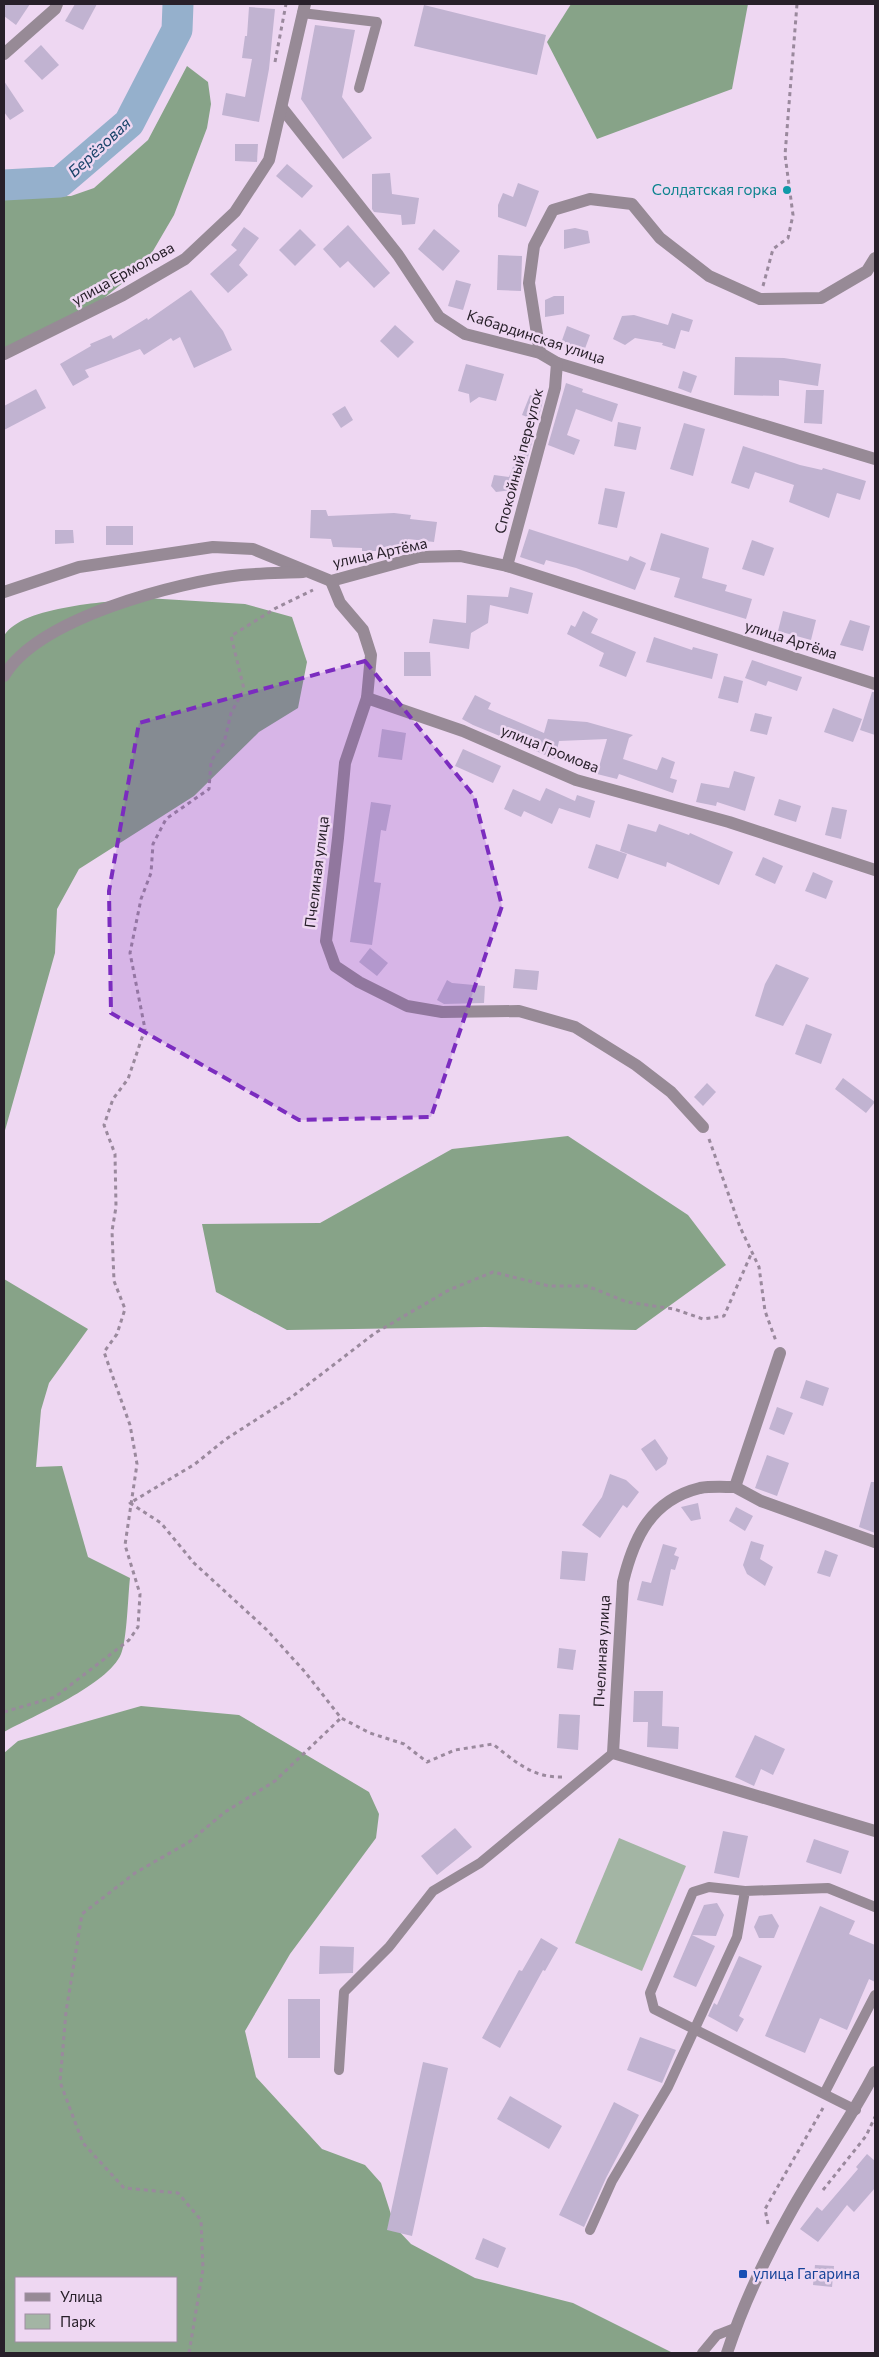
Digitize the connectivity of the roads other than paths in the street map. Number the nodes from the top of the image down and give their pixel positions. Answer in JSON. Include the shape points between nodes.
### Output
{"nodes":[{"id":1,"x":57,"y":4,"type":"edge"},
{"id":2,"x":304,"y":8,"type":"edge"},
{"id":3,"x":4,"y":54,"type":"edge"},
{"id":4,"x":359,"y":88,"type":"dead end"},
{"id":5,"x":282,"y":108,"type":"junction"},
{"id":6,"x":875,"y":258,"type":"edge"},
{"id":7,"x":540,"y":353,"type":"junction"},
{"id":8,"x":4,"y":354,"type":"edge"},
{"id":9,"x":557,"y":363,"type":"junction"},
{"id":10,"x":875,"y":459,"type":"edge"},
{"id":11,"x":508,"y":566,"type":"junction"},
{"id":12,"x":308,"y":571,"type":"junction"},
{"id":13,"x":330,"y":581,"type":"junction"},
{"id":14,"x":4,"y":592,"type":"edge"},
{"id":15,"x":4,"y":676,"type":"edge"},
{"id":16,"x":875,"y":684,"type":"edge"},
{"id":17,"x":367,"y":698,"type":"junction"},
{"id":18,"x":875,"y":870,"type":"edge"},
{"id":19,"x":703,"y":1127,"type":"road end"},
{"id":20,"x":780,"y":1353,"type":"road end"},
{"id":21,"x":735,"y":1487,"type":"junction"},
{"id":22,"x":875,"y":1542,"type":"edge"},
{"id":23,"x":613,"y":1753,"type":"junction"},
{"id":24,"x":875,"y":1831,"type":"edge"},
{"id":25,"x":745,"y":1891,"type":"junction"},
{"id":26,"x":875,"y":1907,"type":"edge"},
{"id":27,"x":875,"y":1995,"type":"edge"},
{"id":28,"x":694,"y":2028,"type":"junction"},
{"id":29,"x":339,"y":2070,"type":"dead end"},
{"id":30,"x":875,"y":2072,"type":"edge"},
{"id":31,"x":828,"y":2094,"type":"junction"},
{"id":32,"x":856,"y":2110,"type":"junction"},
{"id":33,"x":590,"y":2230,"type":"dead end"},
{"id":34,"x":735,"y":2328,"type":"junction"},
{"id":35,"x":702,"y":2353,"type":"edge"},
{"id":36,"x":727,"y":2353,"type":"edge"}],
"edges":[{"from":1,"to":3,"type":"street"},
{"from":2,"to":4,"type":"lane","via":[[377,22]]},
{"from":2,"to":5,"type":"street","name":"улица Ермолова"},
{"from":5,"to":7,"type":"street","name":"Кабардинская улица","via":[[398,255],[439,317],[465,334]]},
{"from":5,"to":8,"type":"street","name":"улица Ермолова","via":[[269,160],[235,212],[185,259],[123,295]]},
{"from":6,"to":7,"type":"street","via":[[867,271],[821,298],[760,299],[709,276],[660,238],[632,204],[590,199],[553,210],[534,246],[529,283]]},
{"from":7,"to":9,"type":"street","name":"Кабардинская улица"},
{"from":9,"to":10,"type":"street","name":"Кабардинская улица"},
{"from":9,"to":11,"type":"street","name":"Спокойный переулок","via":[[555,388]]},
{"from":11,"to":13,"type":"street","name":"улица Артёма","via":[[460,556],[419,558]]},
{"from":11,"to":16,"type":"street","name":"улица Артёма"},
{"from":12,"to":13,"type":"street","name":"улица Артёма"},
{"from":12,"to":14,"type":"street","name":"улица Артёма","via":[[253,549],[213,548],[79,567]]},
{"from":12,"to":15,"type":"street","via":[[241,575],[175,588],[108,607],[49,633],[9,667]]},
{"from":13,"to":17,"type":"street","via":[[340,602],[363,630],[371,655]]},
{"from":17,"to":18,"type":"street","name":"улица Громова","via":[[463,731],[576,780],[729,822]]},
{"from":17,"to":19,"type":"street","name":"Пчелиная улица","via":[[345,762],[326,941],[335,966],[407,1006],[442,1012],[519,1011],[575,1028],[636,1065],[672,1092]]},
{"from":20,"to":21,"type":"street"},
{"from":21,"to":22,"type":"street","via":[[761,1501]]},
{"from":21,"to":23,"type":"street","name":"Пчелиная улица","via":[[701,1488],[671,1498],[646,1522],[629,1556],[623,1582]]},
{"from":23,"to":24,"type":"street"},
{"from":23,"to":29,"type":"lane","via":[[480,1862],[433,1891],[389,1947],[344,1992]]},
{"from":25,"to":26,"type":"lane","via":[[828,1888]]},
{"from":25,"to":28,"type":"lane","via":[[737,1937]]},
{"from":25,"to":28,"type":"lane","via":[[709,1886],[693,1892],[650,1993],[654,2009]]},
{"from":27,"to":31,"type":"lane"},
{"from":28,"to":31,"type":"lane"},
{"from":28,"to":33,"type":"lane","via":[[668,2087],[612,2181]]},
{"from":30,"to":32,"type":"street"},
{"from":31,"to":32,"type":"lane"},
{"from":32,"to":34,"type":"street","via":[[792,2208]]},
{"from":34,"to":35,"type":"lane","via":[[718,2335]]},
{"from":34,"to":36,"type":"street"}]}
